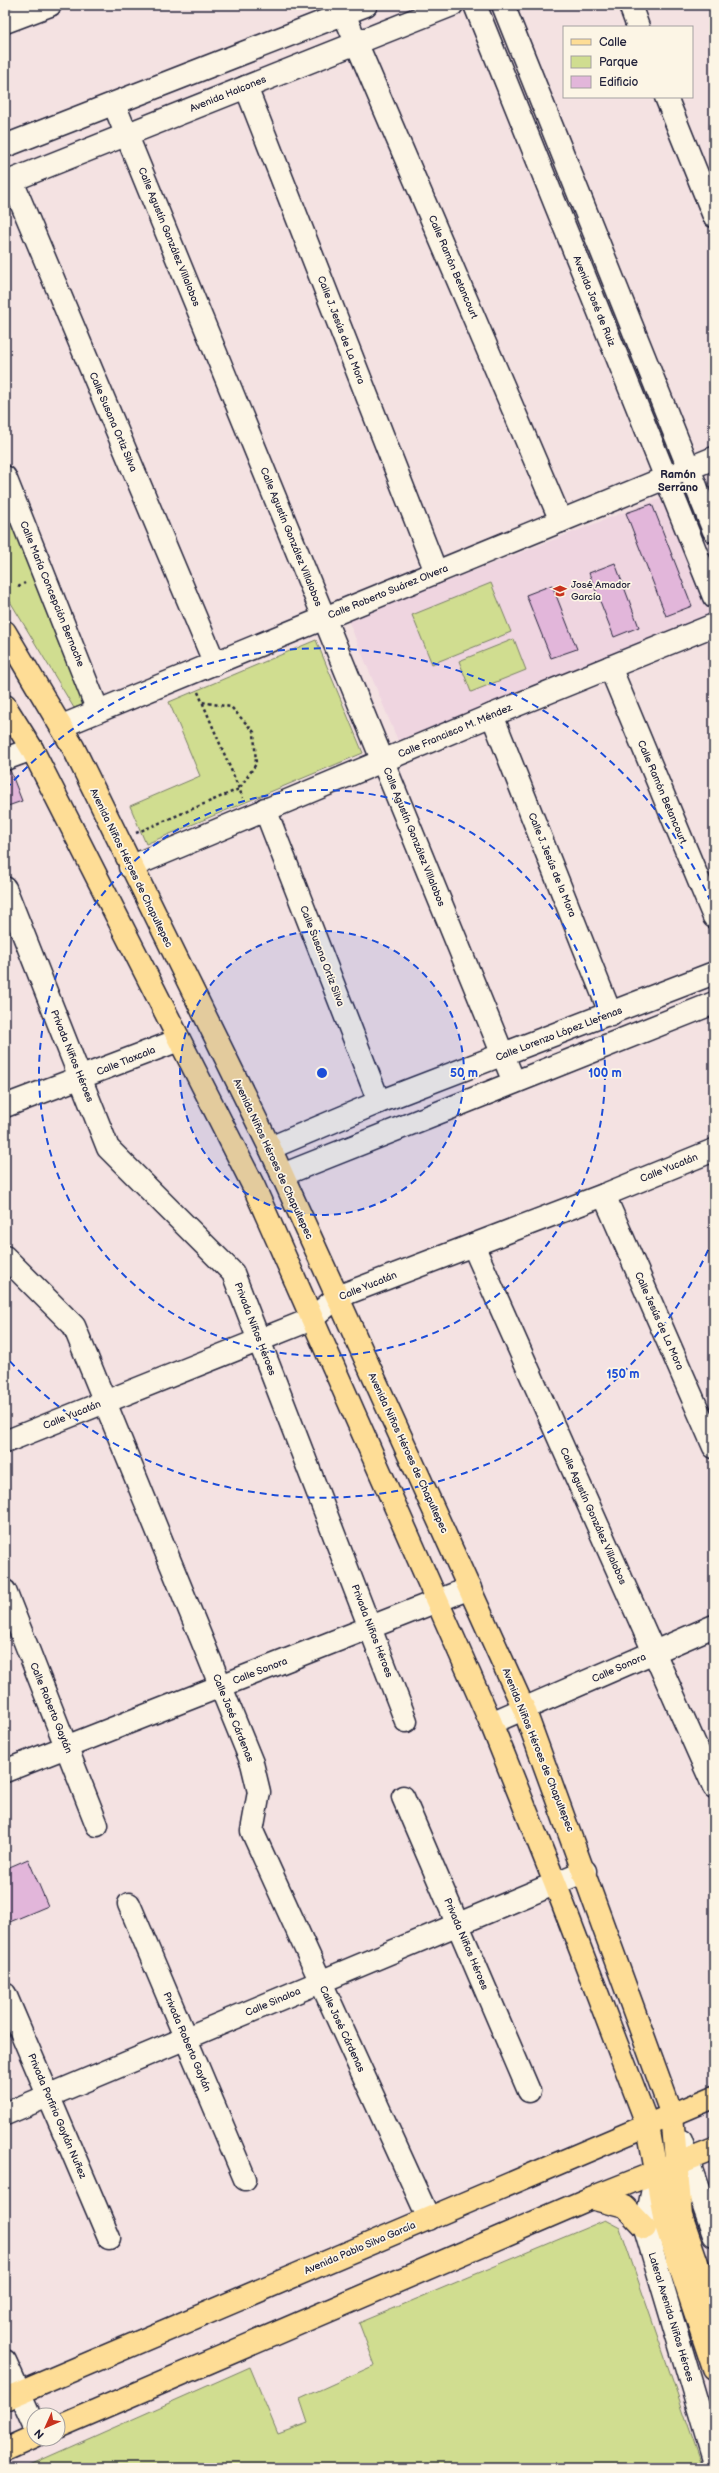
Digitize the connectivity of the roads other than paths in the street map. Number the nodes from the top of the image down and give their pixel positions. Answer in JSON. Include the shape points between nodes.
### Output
{"nodes":[{"id":1,"x":50,"y":5,"type":"edge"},
{"id":2,"x":366,"y":5,"type":"edge"},
{"id":3,"x":452,"y":5,"type":"edge"},
{"id":4,"x":475,"y":5,"type":"edge"},
{"id":5,"x":503,"y":5,"type":"edge"},
{"id":6,"x":630,"y":5,"type":"edge"},
{"id":7,"x":344,"y":14,"type":"junction"},
{"id":8,"x":5,"y":22,"type":"edge"},
{"id":9,"x":638,"y":26,"type":"edge"},
{"id":10,"x":358,"y":42,"type":"junction"},
{"id":11,"x":246,"y":87,"type":"junction"},
{"id":12,"x":666,"y":98,"type":"edge"},
{"id":13,"x":114,"y":104,"type":"junction"},
{"id":14,"x":127,"y":135,"type":"junction"},
{"id":15,"x":5,"y":146,"type":"edge"},
{"id":16,"x":8,"y":182,"type":"edge"},
{"id":17,"x":714,"y":216,"type":"edge"},
{"id":18,"x":714,"y":458,"type":"edge"},
{"id":19,"x":689,"y":468,"type":"junction"},
{"id":20,"x":5,"y":477,"type":"edge"},
{"id":21,"x":666,"y":478,"type":"junction"},
{"id":22,"x":561,"y":521,"type":"junction"},
{"id":23,"x":714,"y":530,"type":"edge"},
{"id":24,"x":436,"y":572,"type":"junction"},
{"id":25,"x":714,"y":597,"type":"edge"},
{"id":26,"x":324,"y":618,"type":"junction"},
{"id":27,"x":714,"y":626,"type":"edge"},
{"id":28,"x":5,"y":632,"type":"edge"},
{"id":29,"x":215,"y":664,"type":"junction"},
{"id":30,"x":610,"y":667,"type":"junction"},
{"id":31,"x":5,"y":706,"type":"edge"},
{"id":32,"x":98,"y":712,"type":"junction"},
{"id":33,"x":492,"y":715,"type":"junction"},
{"id":34,"x":62,"y":726,"type":"junction"},
{"id":35,"x":32,"y":749,"type":"junction"},
{"id":36,"x":5,"y":759,"type":"edge"},
{"id":37,"x":383,"y":762,"type":"junction"},
{"id":38,"x":265,"y":809,"type":"junction"},
{"id":39,"x":130,"y":867,"type":"junction"},
{"id":40,"x":5,"y":888,"type":"edge"},
{"id":41,"x":714,"y":917,"type":"edge"},
{"id":42,"x":714,"y":973,"type":"edge"},
{"id":43,"x":714,"y":1003,"type":"edge"},
{"id":44,"x":611,"y":1015,"type":"junction"},
{"id":45,"x":179,"y":1040,"type":"junction"},
{"id":46,"x":503,"y":1055,"type":"junction"},
{"id":47,"x":81,"y":1078,"type":"junction"},
{"id":48,"x":514,"y":1082,"type":"junction"},
{"id":49,"x":379,"y":1102,"type":"junction"},
{"id":50,"x":5,"y":1106,"type":"edge"},
{"id":51,"x":270,"y":1148,"type":"junction"},
{"id":52,"x":714,"y":1150,"type":"edge"},
{"id":53,"x":282,"y":1175,"type":"junction"},
{"id":54,"x":604,"y":1195,"type":"junction"},
{"id":55,"x":473,"y":1245,"type":"junction"},
{"id":56,"x":5,"y":1257,"type":"edge"},
{"id":57,"x":337,"y":1297,"type":"junction"},
{"id":58,"x":312,"y":1319,"type":"junction"},
{"id":59,"x":260,"y":1340,"type":"junction"},
{"id":60,"x":106,"y":1402,"type":"junction"},
{"id":61,"x":5,"y":1442,"type":"edge"},
{"id":62,"x":714,"y":1447,"type":"edge"},
{"id":63,"x":470,"y":1588,"type":"junction"},
{"id":64,"x":5,"y":1591,"type":"edge"},
{"id":65,"x":437,"y":1601,"type":"junction"},
{"id":66,"x":714,"y":1626,"type":"edge"},
{"id":67,"x":370,"y":1627,"type":"junction"},
{"id":68,"x":653,"y":1653,"type":"junction"},
{"id":69,"x":220,"y":1686,"type":"junction"},
{"id":70,"x":524,"y":1709,"type":"junction"},
{"id":71,"x":406,"y":1721,"type":"dead end"},
{"id":72,"x":490,"y":1723,"type":"junction"},
{"id":73,"x":66,"y":1747,"type":"junction"},
{"id":74,"x":5,"y":1771,"type":"edge"},
{"id":75,"x":714,"y":1787,"type":"edge"},
{"id":76,"x":403,"y":1797,"type":"dead end"},
{"id":77,"x":97,"y":1825,"type":"dead end"},
{"id":78,"x":584,"y":1871,"type":"junction"},
{"id":79,"x":555,"y":1883,"type":"junction"},
{"id":80,"x":129,"y":1904,"type":"dead end"},
{"id":81,"x":458,"y":1924,"type":"junction"},
{"id":82,"x":320,"y":1982,"type":"junction"},
{"id":83,"x":5,"y":1994,"type":"edge"},
{"id":84,"x":186,"y":2038,"type":"junction"},
{"id":85,"x":529,"y":2091,"type":"dead end"},
{"id":86,"x":49,"y":2096,"type":"junction"},
{"id":87,"x":714,"y":2097,"type":"edge"},
{"id":88,"x":5,"y":2114,"type":"edge"},
{"id":89,"x":672,"y":2115,"type":"junction"},
{"id":90,"x":648,"y":2126,"type":"junction"},
{"id":91,"x":714,"y":2149,"type":"edge"},
{"id":92,"x":682,"y":2163,"type":"junction"},
{"id":93,"x":657,"y":2173,"type":"junction"},
{"id":94,"x":245,"y":2179,"type":"dead end"},
{"id":95,"x":591,"y":2198,"type":"junction"},
{"id":96,"x":429,"y":2219,"type":"junction"},
{"id":97,"x":645,"y":2228,"type":"junction"},
{"id":98,"x":714,"y":2235,"type":"edge"},
{"id":99,"x":109,"y":2238,"type":"dead end"},
{"id":100,"x":714,"y":2312,"type":"edge"},
{"id":101,"x":5,"y":2361,"type":"edge"},
{"id":102,"x":714,"y":2369,"type":"edge"},
{"id":103,"x":12,"y":2396,"type":"edge"},
{"id":104,"x":26,"y":2414,"type":"edge"},
{"id":105,"x":66,"y":2424,"type":"edge"},
{"id":106,"x":26,"y":2441,"type":"edge"},
{"id":107,"x":5,"y":2450,"type":"edge"},
{"id":108,"x":714,"y":2460,"type":"edge"}],
"edges":[{"from":1,"to":8,"type":"street"},
{"from":2,"to":7,"type":"street"},
{"from":3,"to":10,"type":"street","name":"Avenida Halcones"},
{"from":4,"to":21,"type":"street","name":"Avenida José de Ruiz"},
{"from":5,"to":19,"type":"street"},
{"from":6,"to":9,"type":"street"},
{"from":7,"to":10,"type":"street","name":"Calle Ramón Betancourt"},
{"from":7,"to":13,"type":"street"},
{"from":10,"to":11,"type":"street","name":"Avenida Halcones"},
{"from":10,"to":22,"type":"street","name":"Calle Ramón Betancourt"},
{"from":11,"to":14,"type":"street","name":"Avenida Halcones"},
{"from":11,"to":24,"type":"street","name":"Calle J. Jesús de La Mora"},
{"from":12,"to":17,"type":"street"},
{"from":13,"to":14,"type":"street","name":"Calle Agustín González Villalobos"},
{"from":13,"to":15,"type":"street"},
{"from":14,"to":16,"type":"street","name":"Avenida Halcones"},
{"from":14,"to":26,"type":"street","name":"Calle Agustín González Villalobos"},
{"from":16,"to":29,"type":"street","name":"Calle Susana Ortiz Silva"},
{"from":18,"to":19,"type":"street","name":"Calle Roberto Suárez Olvera"},
{"from":19,"to":21,"type":"street","name":"Calle Roberto Suárez Olvera"},
{"from":19,"to":23,"type":"street"},
{"from":20,"to":32,"type":"street","name":"Calle María Concepción Bernache"},
{"from":21,"to":22,"type":"street","name":"Calle Roberto Suárez Olvera"},
{"from":21,"to":25,"type":"street","name":"Avenida José de Ruiz"},
{"from":22,"to":24,"type":"street","name":"Calle Roberto Suárez Olvera"},
{"from":24,"to":26,"type":"street","name":"Calle Roberto Suárez Olvera"},
{"from":26,"to":29,"type":"street","name":"Calle Roberto Suárez Olvera"},
{"from":26,"to":37,"type":"street","name":"Calle Agustín González Villalobos"},
{"from":27,"to":30,"type":"street","name":"Calle Francisco M. Méndez"},
{"from":28,"to":34,"type":"main road","name":"Avenida Niños Héroes de Chapultepec"},
{"from":29,"to":32,"type":"street","name":"Calle Roberto Suárez Olvera"},
{"from":30,"to":33,"type":"street","name":"Calle Francisco M. Méndez"},
{"from":30,"to":41,"type":"street","name":"Calle Ramón Betancourt"},
{"from":31,"to":35,"type":"main road"},
{"from":32,"to":34,"type":"street","name":"Calle Roberto Suárez Olvera"},
{"from":33,"to":37,"type":"street","name":"Calle Francisco M. Méndez"},
{"from":33,"to":44,"type":"street","name":"Calle J. Jesús de la Mora"},
{"from":34,"to":39,"type":"main road","name":"Avenida Niños Héroes de Chapultepec"},
{"from":35,"to":36,"type":"street"},
{"from":35,"to":45,"type":"main road"},
{"from":37,"to":38,"type":"street","name":"Calle Francisco M. Méndez"},
{"from":37,"to":46,"type":"street","name":"Calle Agustín González Villalobos"},
{"from":38,"to":39,"type":"street","name":"Calle Francisco M. Méndez"},
{"from":38,"to":49,"type":"street","name":"Calle Susana Ortiz Silva"},
{"from":39,"to":51,"type":"main road","name":"Avenida Niños Héroes de Chapultepec"},
{"from":40,"to":47,"type":"street","name":"Privada Niños Héroes"},
{"from":42,"to":44,"type":"street","name":"Calle Lorenzo López Llerenas"},
{"from":43,"to":48,"type":"street"},
{"from":44,"to":46,"type":"street","name":"Calle Lorenzo López Llerenas"},
{"from":45,"to":47,"type":"street","name":"Calle Tlaxcala"},
{"from":45,"to":58,"type":"main road","via":[[254,1187]]},
{"from":46,"to":48,"type":"street","name":"Calle Agustín González Villalobos"},
{"from":46,"to":49,"type":"street","name":"Calle Lorenzo López Llerenas"},
{"from":47,"to":50,"type":"street","name":"Calle Tlaxcala"},
{"from":47,"to":59,"type":"street","name":"Privada Niños Héroes","via":[[108,1148],[233,1273]]},
{"from":48,"to":53,"type":"street"},
{"from":49,"to":51,"type":"street","name":"Calle Lorenzo López Llerenas"},
{"from":51,"to":53,"type":"main road","name":"Avenida Niños Héroes de Chapultepec"},
{"from":52,"to":54,"type":"street","name":"Calle Yucatán"},
{"from":53,"to":57,"type":"main road","name":"Avenida Niños Héroes de Chapultepec"},
{"from":54,"to":55,"type":"street","name":"Calle Yucatán"},
{"from":54,"to":62,"type":"street","name":"Calle Jesús de La Mora"},
{"from":55,"to":57,"type":"street","name":"Calle Yucatán"},
{"from":55,"to":68,"type":"street","name":"Calle Agustín González Villalobos"},
{"from":56,"to":60,"type":"street","name":"Calle José Cárdenas","via":[[74,1326]]},
{"from":57,"to":58,"type":"street","name":"Calle Yucatán"},
{"from":57,"to":63,"type":"main road","name":"Avenida Niños Héroes de Chapultepec"},
{"from":58,"to":59,"type":"street","name":"Calle Yucatán"},
{"from":58,"to":65,"type":"main road"},
{"from":59,"to":60,"type":"street","name":"Calle Yucatán"},
{"from":59,"to":67,"type":"street","name":"Privada Niños Héroes"},
{"from":60,"to":61,"type":"street","name":"Calle Yucatán"},
{"from":60,"to":69,"type":"street","name":"Calle José Cárdenas"},
{"from":63,"to":65,"type":"street","name":"Calle Sonora"},
{"from":63,"to":70,"type":"main road","name":"Avenida Niños Héroes de Chapultepec"},
{"from":64,"to":73,"type":"street","name":"Calle Roberto Gaytán"},
{"from":65,"to":67,"type":"street","name":"Calle Sonora"},
{"from":65,"to":72,"type":"main road"},
{"from":66,"to":68,"type":"street","name":"Calle Sonora"},
{"from":67,"to":69,"type":"street","name":"Calle Sonora"},
{"from":67,"to":71,"type":"street","name":"Privada Niños Héroes"},
{"from":68,"to":70,"type":"street","name":"Calle Sonora"},
{"from":68,"to":75,"type":"street","name":"Calle Agustín González Villalobos"},
{"from":69,"to":73,"type":"street","name":"Calle Sonora"},
{"from":69,"to":82,"type":"street","name":"Calle José Cárdenas","via":[[252,1763],[259,1792],[252,1831]]},
{"from":70,"to":72,"type":"street","name":"Calle Sonora"},
{"from":70,"to":78,"type":"main road","name":"Avenida Niños Héroes de Chapultepec"},
{"from":72,"to":79,"type":"main road"},
{"from":73,"to":74,"type":"street","name":"Calle Sonora"},
{"from":73,"to":77,"type":"street","name":"Calle Roberto Gaytán"},
{"from":76,"to":81,"type":"street","name":"Privada Niños Héroes"},
{"from":78,"to":79,"type":"street","name":"Calle Sinaloa"},
{"from":78,"to":89,"type":"main road","name":"Avenida Niños Héroes de Chapultepec"},
{"from":79,"to":81,"type":"street","name":"Calle Sinaloa"},
{"from":79,"to":90,"type":"main road"},
{"from":80,"to":84,"type":"street","name":"Privada Roberto Gaytán"},
{"from":81,"to":82,"type":"street","name":"Calle Sinaloa"},
{"from":81,"to":85,"type":"street","name":"Privada Niños Héroes"},
{"from":82,"to":84,"type":"street","name":"Calle Sinaloa"},
{"from":82,"to":96,"type":"street","name":"Calle José Cárdenas"},
{"from":83,"to":86,"type":"street","name":"Privada Porfirio Gaytán Nuñez"},
{"from":84,"to":86,"type":"street","name":"Calle Sinaloa"},
{"from":84,"to":94,"type":"street","name":"Privada Roberto Gaytán"},
{"from":86,"to":88,"type":"street","name":"Calle Sinaloa"},
{"from":86,"to":99,"type":"street","name":"Privada Porfirio Gaytán Nuñez"},
{"from":87,"to":89,"type":"main road","name":"Avenida Pablo Silva García"},
{"from":89,"to":90,"type":"main road","name":"Avenida Pablo Silva García"},
{"from":89,"to":92,"type":"main road","name":"Avenida Niños Héroes de Chapultepec"},
{"from":90,"to":93,"type":"main road"},
{"from":90,"to":96,"type":"main road","name":"Avenida Pablo Silva García"},
{"from":91,"to":92,"type":"main road"},
{"from":92,"to":93,"type":"main road"},
{"from":92,"to":98,"type":"street"},
{"from":92,"to":100,"type":"main road","name":"Avenida Niños Héroes de Chapultepec","via":[[681,2216]]},
{"from":93,"to":95,"type":"main road"},
{"from":93,"to":97,"type":"street","name":"Lateral Avenida Niños Héroes"},
{"from":93,"to":102,"type":"main road","via":[[665,2222]]},
{"from":95,"to":97,"type":"main road","via":[[625,2207]]},
{"from":95,"to":105,"type":"main road"},
{"from":96,"to":103,"type":"main road","name":"Avenida Pablo Silva García"},
{"from":97,"to":108,"type":"street","name":"Lateral Avenida Niños Héroes"},
{"from":101,"to":103,"type":"street"},
{"from":103,"to":104,"type":"street"},
{"from":106,"to":107,"type":"main road"}]}
